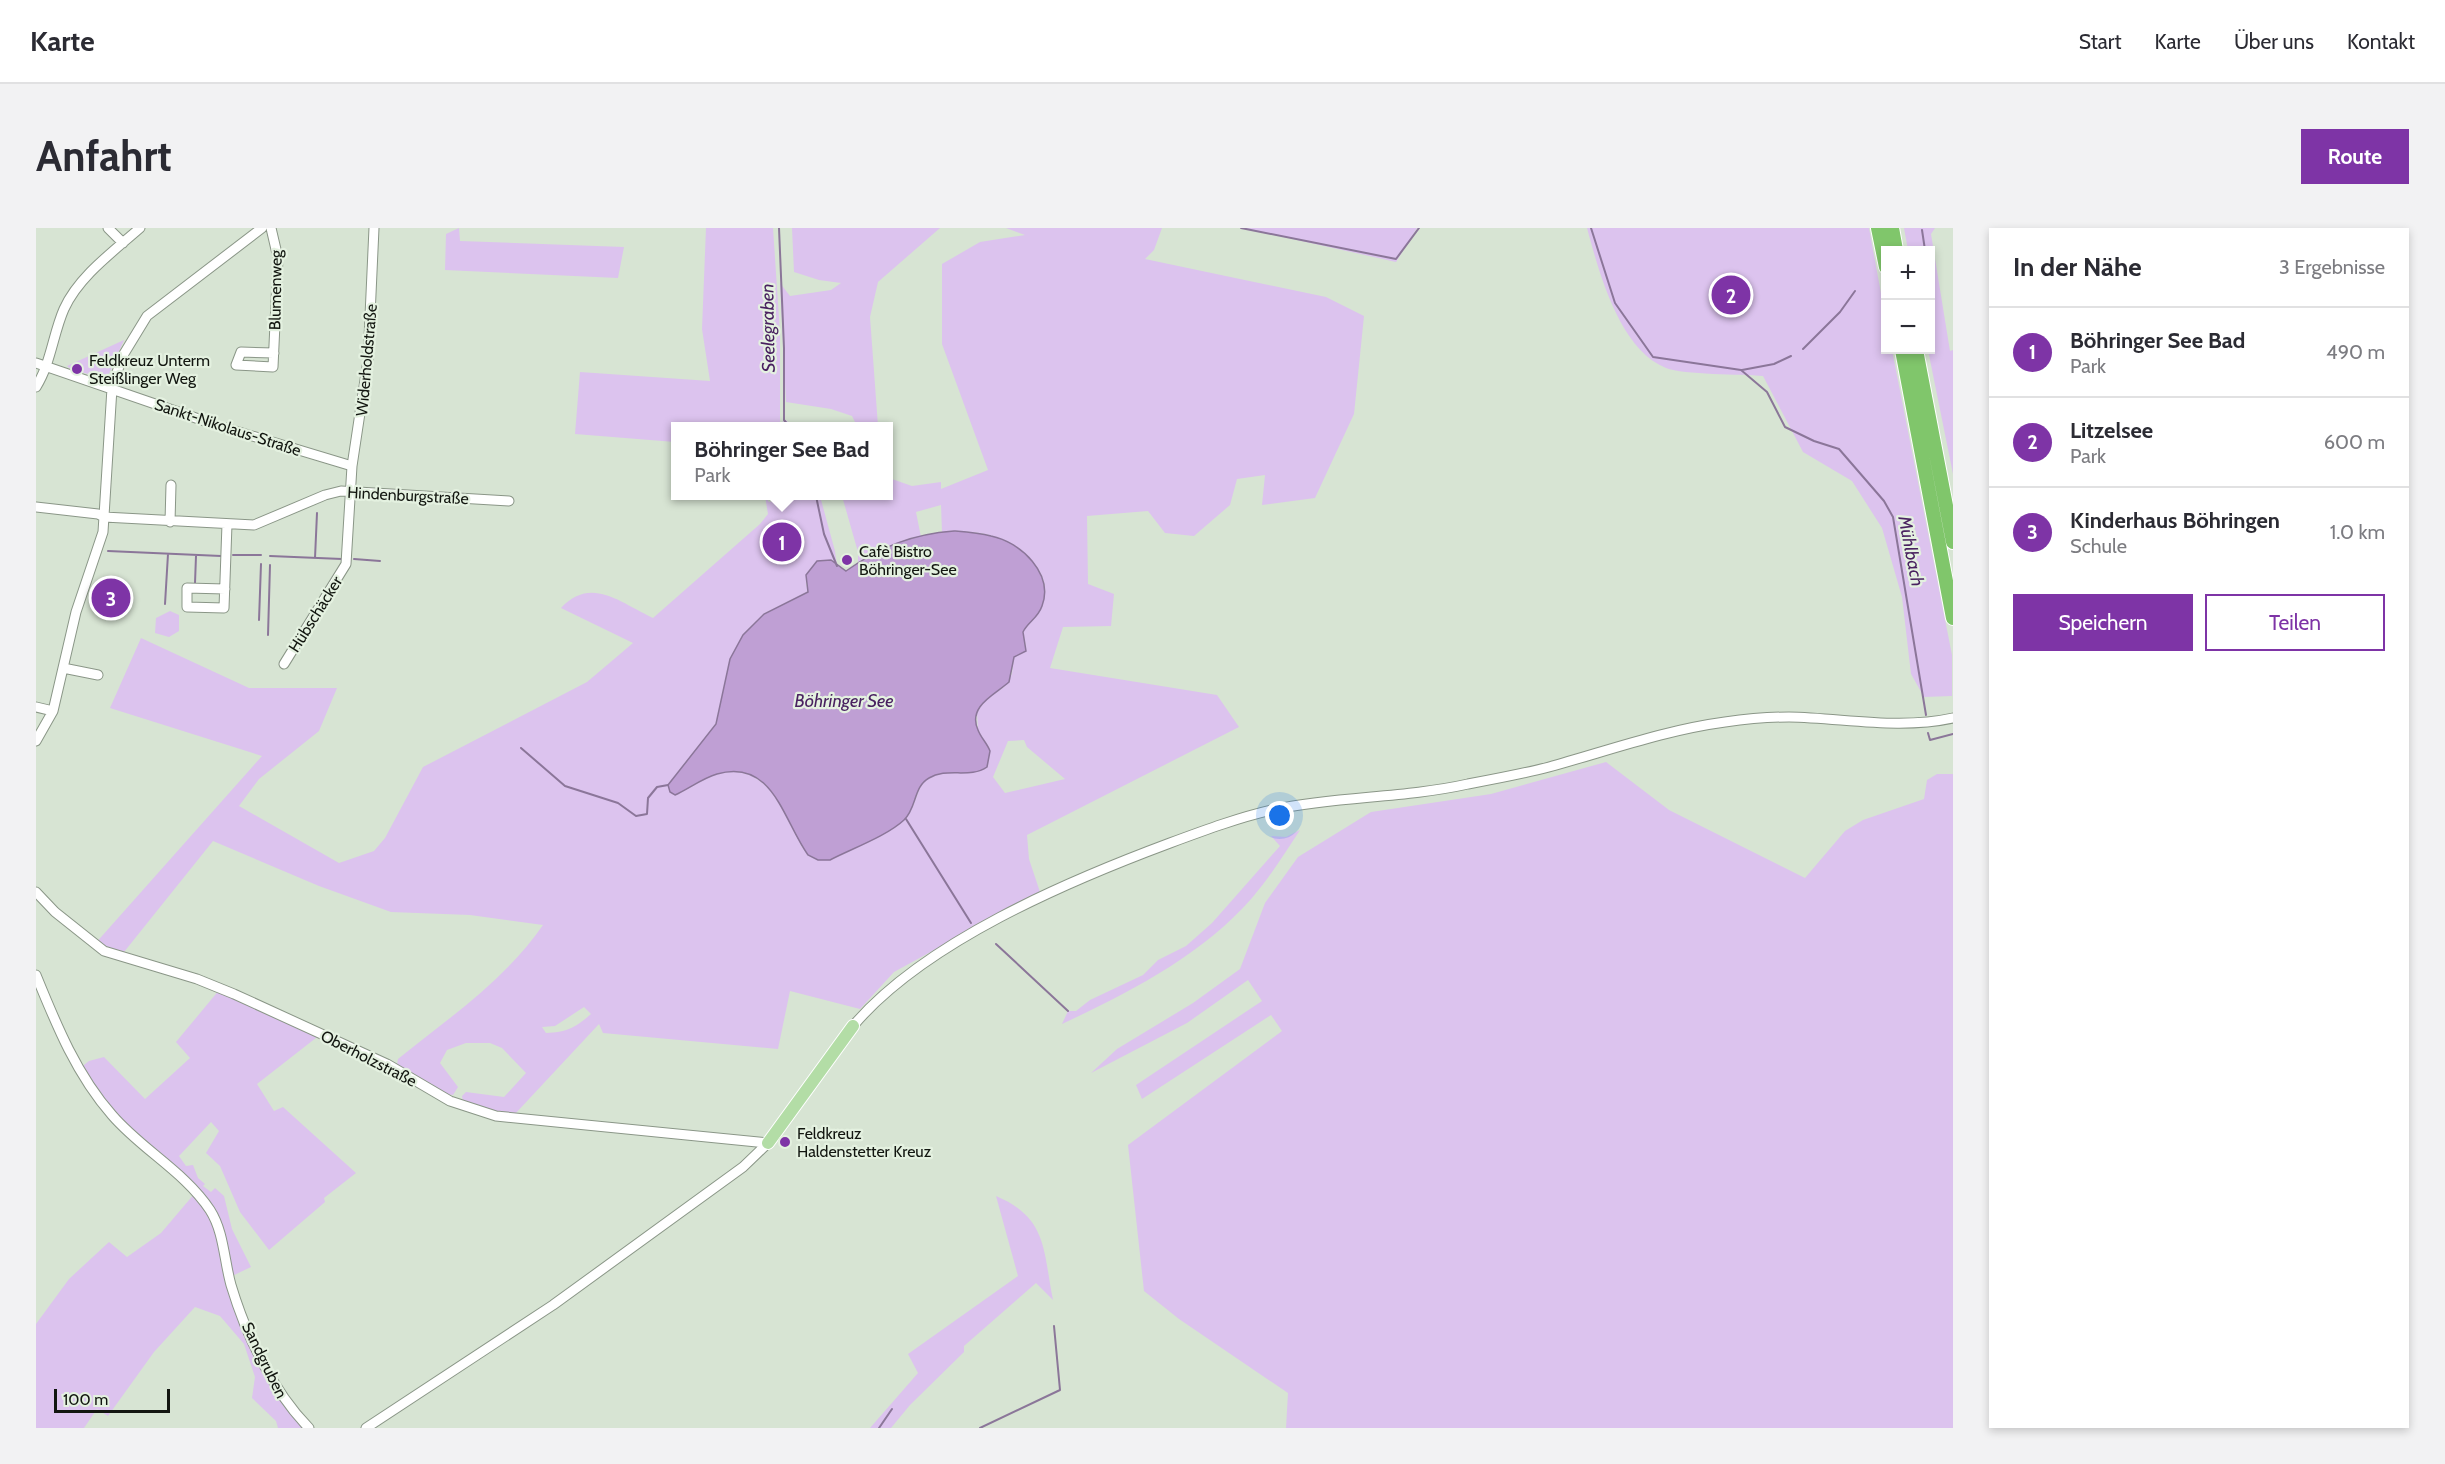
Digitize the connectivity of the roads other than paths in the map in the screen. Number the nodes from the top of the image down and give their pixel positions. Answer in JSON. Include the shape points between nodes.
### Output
{"nodes":[{"id":1,"x":108,"y":228,"type":"edge"},
{"id":2,"x":140,"y":228,"type":"edge"},
{"id":3,"x":262,"y":228,"type":"edge"},
{"id":4,"x":272,"y":228,"type":"edge"},
{"id":5,"x":374,"y":228,"type":"edge"},
{"id":6,"x":1878,"y":228,"type":"edge"},
{"id":7,"x":1892,"y":228,"type":"edge"},
{"id":8,"x":123,"y":243,"type":"junction"},
{"id":9,"x":1882,"y":246,"type":"edge"},
{"id":10,"x":1895,"y":246,"type":"edge"},
{"id":11,"x":274,"y":353,"type":"dead end"},
{"id":12,"x":1903,"y":354,"type":"edge"},
{"id":13,"x":1917,"y":354,"type":"edge"},
{"id":14,"x":36,"y":363,"type":"edge"},
{"id":15,"x":46,"y":367,"type":"junction"},
{"id":16,"x":36,"y":387,"type":"edge"},
{"id":17,"x":112,"y":388,"type":"junction"},
{"id":18,"x":352,"y":466,"type":"junction"},
{"id":19,"x":171,"y":485,"type":"dead end"},
{"id":20,"x":350,"y":491,"type":"junction"},
{"id":21,"x":509,"y":501,"type":"dead end"},
{"id":22,"x":36,"y":507,"type":"edge"},
{"id":23,"x":104,"y":518,"type":"junction"},
{"id":24,"x":170,"y":522,"type":"junction"},
{"id":25,"x":227,"y":524,"type":"junction"},
{"id":26,"x":1953,"y":542,"type":"edge"},
{"id":27,"x":225,"y":589,"type":"dead end"},
{"id":28,"x":1953,"y":618,"type":"edge"},
{"id":29,"x":284,"y":664,"type":"dead end"},
{"id":30,"x":63,"y":668,"type":"junction"},
{"id":31,"x":98,"y":675,"type":"dead end"},
{"id":32,"x":36,"y":706,"type":"edge"},
{"id":33,"x":52,"y":711,"type":"junction"},
{"id":34,"x":1953,"y":718,"type":"edge"},
{"id":35,"x":36,"y":741,"type":"edge"},
{"id":36,"x":36,"y":892,"type":"edge"},
{"id":37,"x":36,"y":975,"type":"edge"},
{"id":38,"x":38,"y":986,"type":"edge"},
{"id":39,"x":853,"y":1026,"type":"joint"},
{"id":40,"x":768,"y":1143,"type":"junction"},
{"id":41,"x":309,"y":1428,"type":"edge"},
{"id":42,"x":366,"y":1428,"type":"edge"}],
"edges":[{"from":1,"to":8,"type":"street"},
{"from":2,"to":8,"type":"street"},
{"from":3,"to":17,"type":"street","via":[[147,316],[122,357]]},
{"from":4,"to":11,"type":"street","name":"Blumenweg","via":[[278,258]]},
{"from":5,"to":18,"type":"street","name":"Widerholdstraße","via":[[368,360]]},
{"from":6,"to":9,"type":"highway"},
{"from":7,"to":10,"type":"highway"},
{"from":8,"to":15,"type":"street","via":[[72,295]]},
{"from":12,"to":28,"type":"highway"},
{"from":13,"to":26,"type":"highway"},
{"from":14,"to":15,"type":"street","name":"Sankt-Nikolaus-Straße"},
{"from":15,"to":16,"type":"street"},
{"from":15,"to":17,"type":"street","name":"Sankt-Nikolaus-Straße"},
{"from":17,"to":18,"type":"street","name":"Sankt-Nikolaus-Straße","via":[[219,426]]},
{"from":17,"to":23,"type":"street"},
{"from":18,"to":20,"type":"street","name":"Widerholdstraße"},
{"from":19,"to":24,"type":"street"},
{"from":20,"to":21,"type":"street","name":"Hindenburgstraße"},
{"from":20,"to":25,"type":"street","name":"Hindenburgstraße","via":[[325,495],[254,525]]},
{"from":20,"to":29,"type":"street","name":"Hübschäcker","via":[[346,564]]},
{"from":22,"to":23,"type":"street","name":"Hindenburgstraße"},
{"from":23,"to":24,"type":"street","name":"Hindenburgstraße"},
{"from":23,"to":30,"type":"street","via":[[99,548],[76,612]]},
{"from":24,"to":25,"type":"street","name":"Hindenburgstraße"},
{"from":25,"to":27,"type":"street"},
{"from":30,"to":31,"type":"street"},
{"from":30,"to":33,"type":"street"},
{"from":32,"to":33,"type":"street"},
{"from":33,"to":35,"type":"street"},
{"from":34,"to":39,"type":"street","via":[[1906,723],[1788,717],[1724,722],[1464,785],[1255,814],[1082,878],[999,920],[901,978]]},
{"from":36,"to":40,"type":"street","name":"Oberholzstraße","via":[[104,951],[234,994],[387,1064],[450,1101],[474,1110],[496,1116]]},
{"from":37,"to":38,"type":"street","name":"Sandgruben"},
{"from":38,"to":41,"type":"street","name":"Sandgruben","via":[[64,1042],[112,1115],[178,1175],[211,1212],[231,1285],[262,1359],[281,1396]]},
{"from":39,"to":40,"type":"main road"},
{"from":40,"to":42,"type":"street","via":[[742,1167],[553,1305]]}]}
